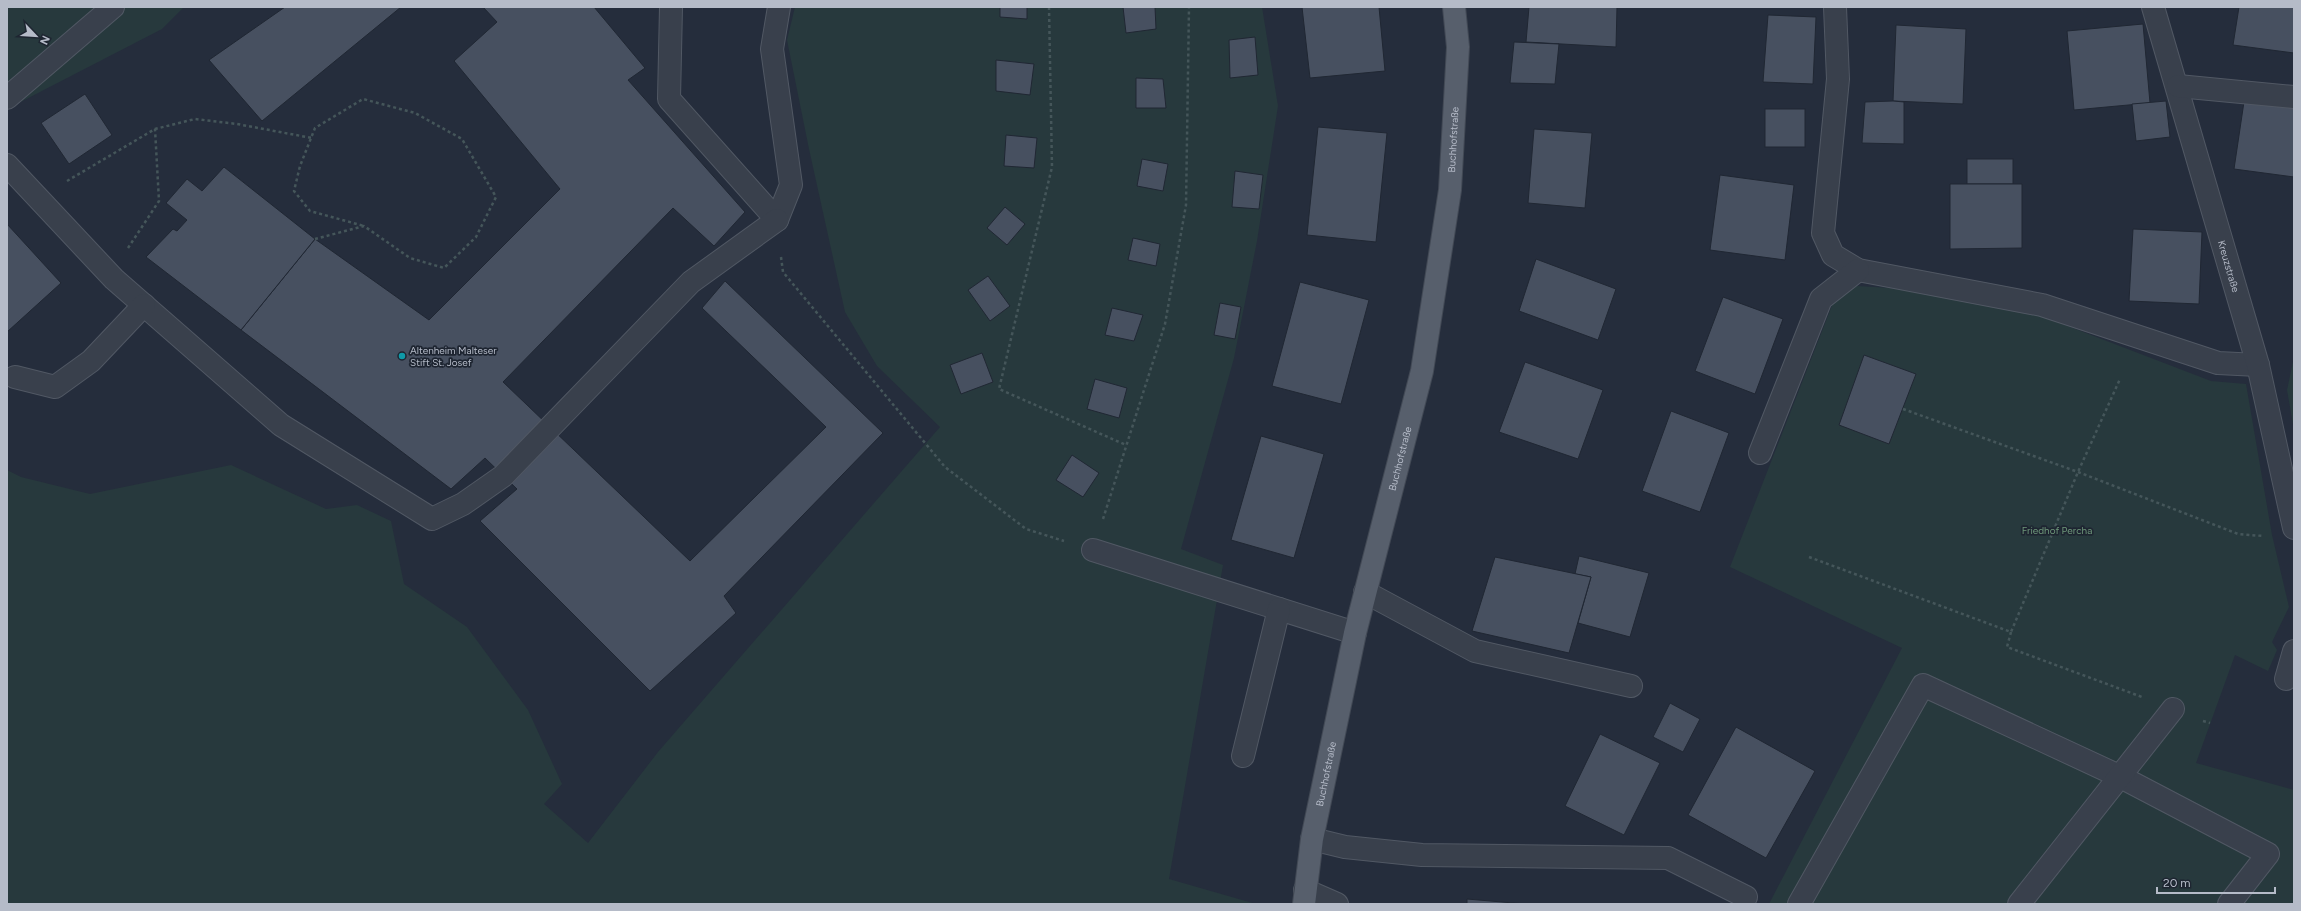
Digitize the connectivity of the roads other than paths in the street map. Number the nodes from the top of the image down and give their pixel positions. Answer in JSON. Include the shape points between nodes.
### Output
{"nodes":[{"id":1,"x":113,"y":7,"type":"edge"},
{"id":2,"x":671,"y":7,"type":"edge"},
{"id":3,"x":779,"y":7,"type":"edge"},
{"id":4,"x":1454,"y":7,"type":"edge"},
{"id":5,"x":1835,"y":7,"type":"edge"},
{"id":6,"x":2153,"y":7,"type":"edge"},
{"id":7,"x":2178,"y":86,"type":"junction"},
{"id":8,"x":2294,"y":97,"type":"edge"},
{"id":9,"x":7,"y":98,"type":"edge"},
{"id":10,"x":7,"y":165,"type":"edge"},
{"id":11,"x":777,"y":220,"type":"junction"},
{"id":12,"x":1858,"y":270,"type":"junction"},
{"id":13,"x":144,"y":305,"type":"junction"},
{"id":14,"x":2258,"y":365,"type":"junction"},
{"id":15,"x":15,"y":377,"type":"dead end"},
{"id":16,"x":1760,"y":453,"type":"dead end"},
{"id":17,"x":2294,"y":528,"type":"edge"},
{"id":18,"x":1093,"y":550,"type":"road end"},
{"id":19,"x":1366,"y":592,"type":"junction"},
{"id":20,"x":1279,"y":609,"type":"junction"},
{"id":21,"x":1355,"y":633,"type":"junction"},
{"id":22,"x":2294,"y":651,"type":"edge"},
{"id":23,"x":2286,"y":679,"type":"dead end"},
{"id":24,"x":1631,"y":686,"type":"dead end"},
{"id":25,"x":2173,"y":709,"type":"road end"},
{"id":26,"x":1243,"y":756,"type":"dead end"},
{"id":27,"x":2119,"y":776,"type":"junction"},
{"id":28,"x":1312,"y":839,"type":"junction"},
{"id":29,"x":1305,"y":897,"type":"edge"},
{"id":30,"x":1746,"y":897,"type":"dead end"},
{"id":31,"x":1337,"y":904,"type":"edge"},
{"id":32,"x":1799,"y":904,"type":"edge"},
{"id":33,"x":2019,"y":904,"type":"edge"},
{"id":34,"x":2229,"y":904,"type":"edge"}],
"edges":[{"from":1,"to":9,"type":"street"},
{"from":2,"to":11,"type":"street","via":[[669,99]]},
{"from":3,"to":11,"type":"street","via":[[772,49],[791,184]]},
{"from":4,"to":19,"type":"main road","name":"Buchhofstraße","via":[[1458,47],[1450,190],[1422,371]]},
{"from":5,"to":12,"type":"street","via":[[1838,80],[1823,233],[1833,254]]},
{"from":6,"to":7,"type":"street","name":"Kreuzstraße"},
{"from":7,"to":8,"type":"street"},
{"from":7,"to":14,"type":"street","name":"Kreuzstraße"},
{"from":10,"to":13,"type":"street","via":[[110,275]]},
{"from":11,"to":13,"type":"street","via":[[691,282],[504,476],[462,504],[432,519],[281,425]]},
{"from":12,"to":14,"type":"street","via":[[2042,305],[2218,363]]},
{"from":12,"to":16,"type":"street","via":[[1821,299]]},
{"from":13,"to":15,"type":"street","via":[[91,361],[55,387]]},
{"from":14,"to":17,"type":"street","name":"Kreuzstraße"},
{"from":18,"to":20,"type":"street"},
{"from":19,"to":21,"type":"main road","name":"Buchhofstraße"},
{"from":19,"to":24,"type":"street","via":[[1475,651]]},
{"from":20,"to":21,"type":"street"},
{"from":20,"to":26,"type":"street"},
{"from":21,"to":28,"type":"main road","name":"Buchhofstraße"},
{"from":22,"to":23,"type":"street"},
{"from":25,"to":27,"type":"street"},
{"from":27,"to":32,"type":"street","via":[[1923,686]]},
{"from":27,"to":33,"type":"street"},
{"from":27,"to":34,"type":"street","via":[[2268,854]]},
{"from":28,"to":29,"type":"main road","name":"Buchhofstraße"},
{"from":28,"to":30,"type":"street","via":[[1422,856],[1668,858]]},
{"from":29,"to":31,"type":"street"}]}
